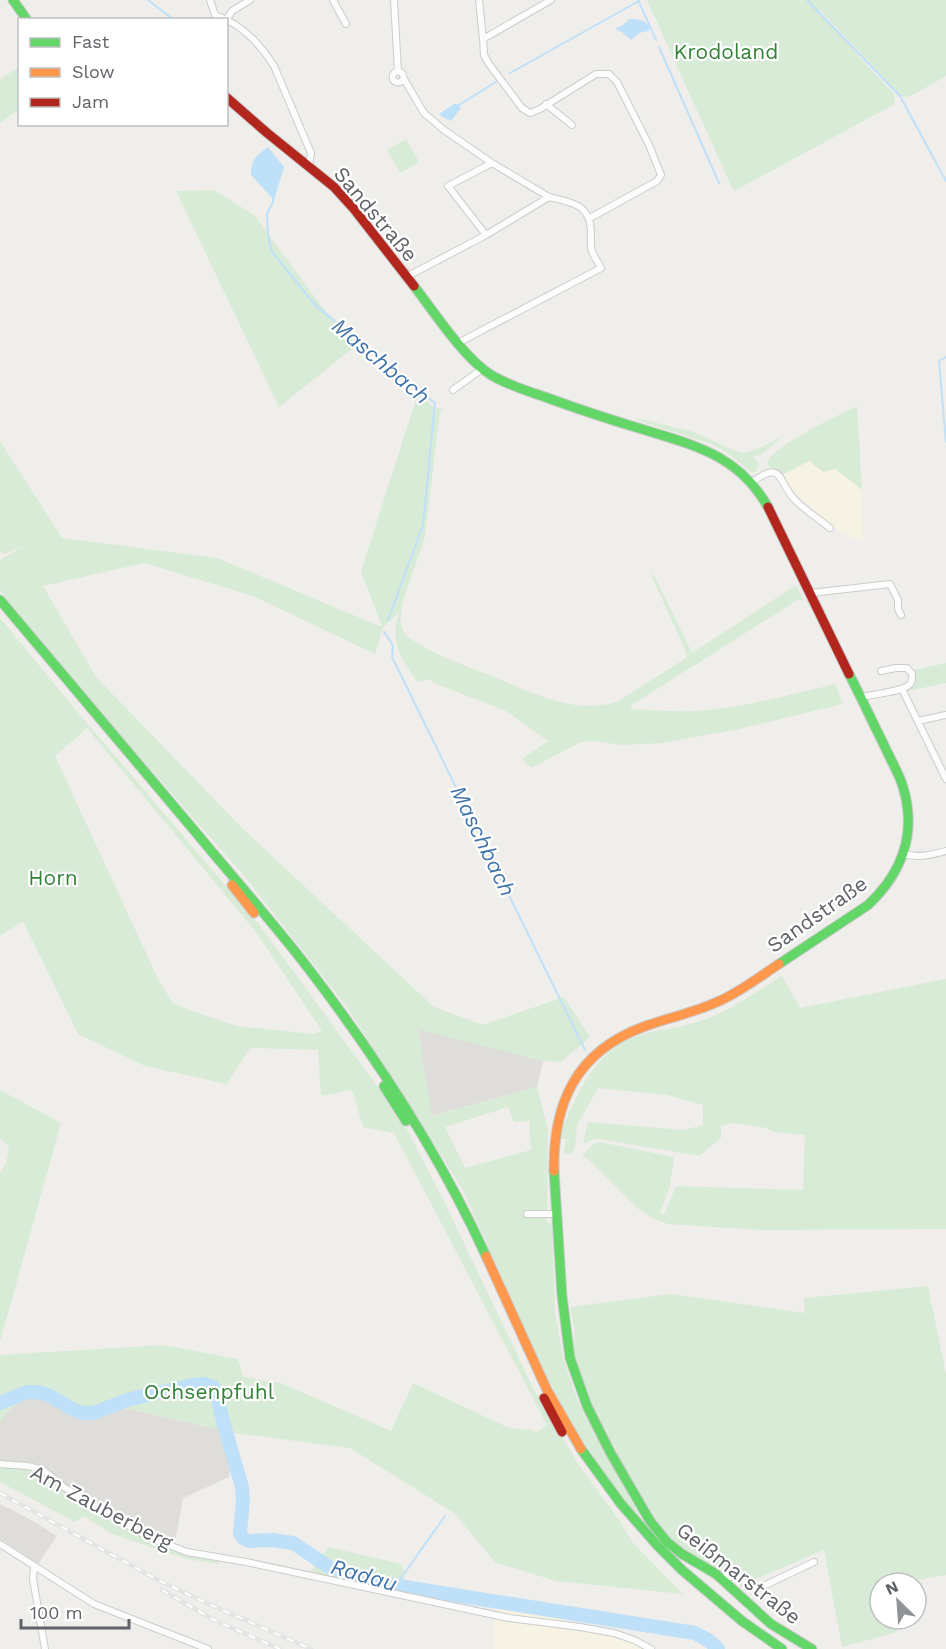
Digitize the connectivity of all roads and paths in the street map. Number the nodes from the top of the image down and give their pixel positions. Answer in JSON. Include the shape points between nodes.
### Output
{"nodes":[{"id":1,"x":13,"y":0,"type":"edge"},
{"id":2,"x":210,"y":0,"type":"edge"},
{"id":3,"x":250,"y":0,"type":"edge"},
{"id":4,"x":333,"y":0,"type":"edge"},
{"id":5,"x":393,"y":0,"type":"edge"},
{"id":6,"x":479,"y":0,"type":"edge"},
{"id":7,"x":551,"y":0,"type":"edge"},
{"id":8,"x":537,"y":3,"type":"edge"},
{"id":9,"x":214,"y":17,"type":"edge"},
{"id":10,"x":26,"y":18,"type":"edge"},
{"id":11,"x":228,"y":18,"type":"edge"},
{"id":12,"x":228,"y":20,"type":"edge"},
{"id":13,"x":346,"y":24,"type":"dead end"},
{"id":14,"x":483,"y":39,"type":"junction"},
{"id":15,"x":228,"y":99,"type":"edge"},
{"id":16,"x":546,"y":105,"type":"junction"},
{"id":17,"x":572,"y":125,"type":"dead end"},
{"id":18,"x":492,"y":163,"type":"junction"},
{"id":19,"x":309,"y":165,"type":"junction"},
{"id":20,"x":549,"y":197,"type":"junction"},
{"id":21,"x":590,"y":218,"type":"junction"},
{"id":22,"x":486,"y":235,"type":"junction"},
{"id":23,"x":406,"y":277,"type":"junction"},
{"id":24,"x":458,"y":343,"type":"junction"},
{"id":25,"x":482,"y":369,"type":"junction"},
{"id":26,"x":453,"y":390,"type":"dead end"},
{"id":27,"x":751,"y":483,"type":"junction"},
{"id":28,"x":830,"y":528,"type":"dead end"},
{"id":29,"x":811,"y":593,"type":"junction"},
{"id":30,"x":0,"y":600,"type":"edge"},
{"id":31,"x":0,"y":611,"type":"edge"},
{"id":32,"x":901,"y":615,"type":"dead end"},
{"id":33,"x":881,"y":671,"type":"dead end"},
{"id":34,"x":903,"y":688,"type":"junction"},
{"id":35,"x":862,"y":697,"type":"junction"},
{"id":36,"x":946,"y":715,"type":"edge"},
{"id":37,"x":918,"y":721,"type":"junction"},
{"id":38,"x":946,"y":777,"type":"edge"},
{"id":39,"x":946,"y":851,"type":"edge"},
{"id":40,"x":904,"y":854,"type":"junction"},
{"id":41,"x":718,"y":1002,"type":"joint"},
{"id":42,"x":452,"y":1195,"type":"junction"},
{"id":43,"x":527,"y":1214,"type":"dead end"},
{"id":44,"x":556,"y":1214,"type":"junction"},
{"id":45,"x":0,"y":1464,"type":"edge"},
{"id":46,"x":0,"y":1544,"type":"edge"},
{"id":47,"x":814,"y":1562,"type":"dead end"},
{"id":48,"x":34,"y":1567,"type":"junction"},
{"id":49,"x":720,"y":1577,"type":"junction"},
{"id":50,"x":45,"y":1649,"type":"edge"},
{"id":51,"x":208,"y":1649,"type":"edge"},
{"id":52,"x":651,"y":1649,"type":"edge"},
{"id":53,"x":782,"y":1649,"type":"edge"},
{"id":54,"x":812,"y":1649,"type":"edge"}],
"edges":[{"from":1,"to":10,"type":"main road"},
{"from":2,"to":9,"type":"street"},
{"from":3,"to":11,"type":"street"},
{"from":4,"to":13,"type":"street"},
{"from":5,"to":18,"type":"street","via":[[398,71],[403,73],[424,112]]},
{"from":6,"to":14,"type":"street"},
{"from":7,"to":8,"type":"street"},
{"from":8,"to":14,"type":"street"},
{"from":12,"to":19,"type":"street","via":[[258,45],[274,66],[311,153]]},
{"from":14,"to":16,"type":"street","via":[[489,64],[522,108],[530,112]]},
{"from":15,"to":19,"type":"main road","name":"Sandstraße"},
{"from":16,"to":17,"type":"street"},
{"from":16,"to":21,"type":"street","via":[[596,74],[609,74],[617,82],[655,159],[661,175],[657,182]]},
{"from":18,"to":20,"type":"street"},
{"from":18,"to":22,"type":"street","via":[[448,186]]},
{"from":19,"to":23,"type":"main road","name":"Sandstraße","via":[[354,210]]},
{"from":20,"to":21,"type":"street","via":[[582,207]]},
{"from":20,"to":22,"type":"street"},
{"from":21,"to":24,"type":"street","via":[[592,251],[601,268]]},
{"from":22,"to":23,"type":"street"},
{"from":23,"to":24,"type":"main road","name":"Sandstraße"},
{"from":24,"to":25,"type":"main road","name":"Sandstraße"},
{"from":25,"to":26,"type":"street"},
{"from":25,"to":27,"type":"main road","name":"Sandstraße","via":[[541,397],[697,446],[726,462]]},
{"from":27,"to":28,"type":"street","via":[[764,473],[778,475],[796,501]]},
{"from":27,"to":29,"type":"main road","name":"Sandstraße","via":[[774,518]]},
{"from":29,"to":32,"type":"street","via":[[890,584]]},
{"from":29,"to":35,"type":"main road","name":"Sandstraße"},
{"from":30,"to":42,"type":"main road","via":[[312,972],[401,1099]]},
{"from":31,"to":42,"type":"main road","via":[[317,991],[384,1086]]},
{"from":33,"to":34,"type":"street","via":[[907,668],[912,681]]},
{"from":34,"to":35,"type":"street"},
{"from":34,"to":37,"type":"street"},
{"from":35,"to":40,"type":"main road","name":"Sandstraße","via":[[906,795],[909,825]]},
{"from":36,"to":37,"type":"street"},
{"from":37,"to":38,"type":"street"},
{"from":39,"to":40,"type":"street","via":[[926,856]]},
{"from":40,"to":41,"type":"main road","name":"Sandstraße","via":[[889,884],[867,905]]},
{"from":41,"to":44,"type":"main road","name":"Geißmarstraße","via":[[632,1030],[601,1049],[582,1068],[557,1120]]},
{"from":42,"to":53,"type":"main road","via":[[548,1390],[584,1454],[628,1514],[675,1568],[730,1618]]},
{"from":43,"to":44,"type":"street"},
{"from":44,"to":49,"type":"main road","name":"Geißmarstraße","via":[[570,1355],[597,1427],[656,1530],[679,1551]]},
{"from":45,"to":52,"type":"street","name":"Am Zauberberg","via":[[43,1470],[65,1488],[148,1537],[187,1552],[509,1618],[614,1634]]},
{"from":46,"to":48,"type":"street"},
{"from":47,"to":49,"type":"street","via":[[759,1588],[751,1588],[736,1577]]},
{"from":48,"to":50,"type":"street"},
{"from":48,"to":51,"type":"street","via":[[94,1604]]},
{"from":49,"to":54,"type":"main road","name":"Geißmarstraße","via":[[765,1620]]}]}
